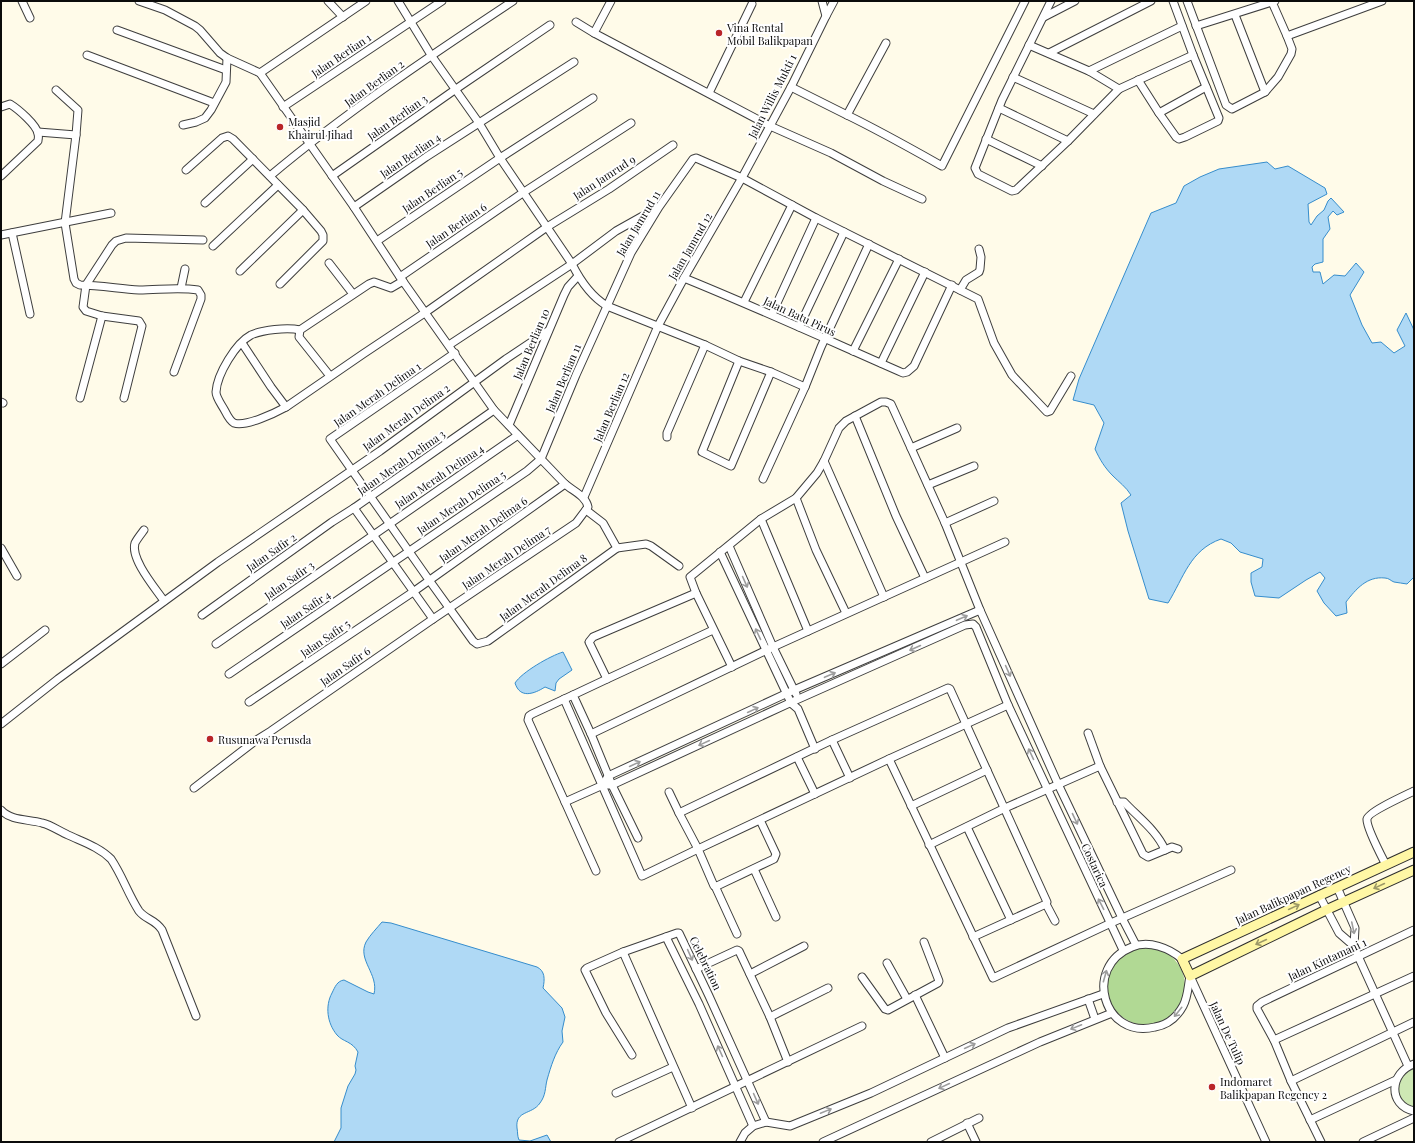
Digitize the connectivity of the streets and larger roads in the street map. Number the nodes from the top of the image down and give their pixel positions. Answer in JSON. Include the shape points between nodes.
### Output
{"nodes":[{"id":1,"x":22,"y":1,"type":"edge"},
{"id":2,"x":139,"y":1,"type":"edge"},
{"id":3,"x":328,"y":1,"type":"edge"},
{"id":4,"x":366,"y":1,"type":"edge"},
{"id":5,"x":398,"y":1,"type":"edge"},
{"id":6,"x":442,"y":1,"type":"edge"},
{"id":7,"x":513,"y":1,"type":"edge"},
{"id":8,"x":611,"y":1,"type":"edge"},
{"id":9,"x":822,"y":1,"type":"edge"},
{"id":10,"x":834,"y":1,"type":"edge"},
{"id":11,"x":1025,"y":1,"type":"edge"},
{"id":12,"x":1051,"y":1,"type":"edge"},
{"id":13,"x":1075,"y":1,"type":"edge"},
{"id":14,"x":1151,"y":1,"type":"edge"},
{"id":15,"x":1173,"y":1,"type":"edge"},
{"id":16,"x":1187,"y":1,"type":"edge"},
{"id":17,"x":1382,"y":1,"type":"edge"},
{"id":18,"x":1273,"y":2,"type":"edge"},
{"id":19,"x":752,"y":4,"type":"dead end"},
{"id":20,"x":1234,"y":15,"type":"junction"},
{"id":21,"x":826,"y":16,"type":"junction"},
{"id":22,"x":343,"y":17,"type":"junction"},
{"id":23,"x":1044,"y":17,"type":"junction"},
{"id":24,"x":30,"y":18,"type":"dead end"},
{"id":25,"x":411,"y":21,"type":"junction"},
{"id":26,"x":576,"y":22,"type":"dead end"},
{"id":27,"x":550,"y":25,"type":"dead end"},
{"id":28,"x":1182,"y":26,"type":"junction"},
{"id":29,"x":1196,"y":26,"type":"junction"},
{"id":30,"x":117,"y":30,"type":"dead end"},
{"id":31,"x":594,"y":33,"type":"junction"},
{"id":32,"x":1287,"y":36,"type":"junction"},
{"id":33,"x":886,"y":43,"type":"dead end"},
{"id":34,"x":1029,"y":45,"type":"junction"},
{"id":35,"x":1049,"y":53,"type":"junction"},
{"id":36,"x":87,"y":55,"type":"dead end"},
{"id":37,"x":431,"y":55,"type":"junction"},
{"id":38,"x":1193,"y":55,"type":"junction"},
{"id":39,"x":227,"y":58,"type":"junction"},
{"id":40,"x":574,"y":62,"type":"dead end"},
{"id":41,"x":226,"y":70,"type":"junction"},
{"id":42,"x":1089,"y":71,"type":"junction"},
{"id":43,"x":260,"y":73,"type":"junction"},
{"id":44,"x":1013,"y":77,"type":"junction"},
{"id":45,"x":1138,"y":80,"type":"junction"},
{"id":46,"x":791,"y":86,"type":"junction"},
{"id":47,"x":1206,"y":87,"type":"junction"},
{"id":48,"x":456,"y":89,"type":"junction"},
{"id":49,"x":1120,"y":89,"type":"junction"},
{"id":50,"x":56,"y":90,"type":"dead end"},
{"id":51,"x":1265,"y":92,"type":"junction"},
{"id":52,"x":709,"y":93,"type":"junction"},
{"id":53,"x":593,"y":98,"type":"dead end"},
{"id":54,"x":214,"y":102,"type":"junction"},
{"id":55,"x":1,"y":107,"type":"edge"},
{"id":56,"x":283,"y":107,"type":"junction"},
{"id":57,"x":999,"y":108,"type":"junction"},
{"id":58,"x":1159,"y":113,"type":"junction"},
{"id":59,"x":1094,"y":114,"type":"junction"},
{"id":60,"x":847,"y":115,"type":"junction"},
{"id":61,"x":479,"y":123,"type":"junction"},
{"id":62,"x":631,"y":123,"type":"dead end"},
{"id":63,"x":183,"y":125,"type":"dead end"},
{"id":64,"x":770,"y":126,"type":"junction"},
{"id":65,"x":38,"y":132,"type":"junction"},
{"id":66,"x":76,"y":135,"type":"junction"},
{"id":67,"x":986,"y":139,"type":"junction"},
{"id":68,"x":1068,"y":141,"type":"junction"},
{"id":69,"x":309,"y":143,"type":"junction"},
{"id":70,"x":673,"y":145,"type":"dead end"},
{"id":71,"x":500,"y":158,"type":"junction"},
{"id":72,"x":253,"y":159,"type":"junction"},
{"id":73,"x":1042,"y":166,"type":"junction"},
{"id":74,"x":186,"y":170,"type":"dead end"},
{"id":75,"x":1,"y":176,"type":"edge"},
{"id":76,"x":270,"y":176,"type":"junction"},
{"id":77,"x":332,"y":176,"type":"junction"},
{"id":78,"x":743,"y":177,"type":"junction"},
{"id":79,"x":278,"y":185,"type":"junction"},
{"id":80,"x":524,"y":192,"type":"junction"},
{"id":81,"x":922,"y":199,"type":"dead end"},
{"id":82,"x":205,"y":203,"type":"dead end"},
{"id":83,"x":792,"y":205,"type":"junction"},
{"id":84,"x":354,"y":207,"type":"junction"},
{"id":85,"x":659,"y":207,"type":"junction"},
{"id":86,"x":303,"y":210,"type":"junction"},
{"id":87,"x":110,"y":213,"type":"dead end"},
{"id":88,"x":816,"y":218,"type":"junction"},
{"id":89,"x":65,"y":223,"type":"junction"},
{"id":90,"x":547,"y":227,"type":"junction"},
{"id":91,"x":844,"y":232,"type":"junction"},
{"id":92,"x":12,"y":233,"type":"junction"},
{"id":93,"x":1,"y":235,"type":"edge"},
{"id":94,"x":203,"y":240,"type":"dead end"},
{"id":95,"x":377,"y":241,"type":"junction"},
{"id":96,"x":869,"y":244,"type":"junction"},
{"id":97,"x":213,"y":246,"type":"dead end"},
{"id":98,"x":979,"y":249,"type":"dead end"},
{"id":99,"x":899,"y":259,"type":"junction"},
{"id":100,"x":329,"y":263,"type":"dead end"},
{"id":101,"x":572,"y":264,"type":"junction"},
{"id":102,"x":185,"y":269,"type":"dead end"},
{"id":103,"x":240,"y":271,"type":"dead end"},
{"id":104,"x":925,"y":272,"type":"junction"},
{"id":105,"x":578,"y":276,"type":"junction"},
{"id":106,"x":684,"y":278,"type":"junction"},
{"id":107,"x":402,"y":279,"type":"junction"},
{"id":108,"x":280,"y":284,"type":"dead end"},
{"id":109,"x":86,"y":285,"type":"junction"},
{"id":110,"x":952,"y":285,"type":"junction"},
{"id":111,"x":962,"y":286,"type":"junction"},
{"id":112,"x":181,"y":288,"type":"junction"},
{"id":113,"x":353,"y":294,"type":"junction"},
{"id":114,"x":744,"y":302,"type":"junction"},
{"id":115,"x":607,"y":306,"type":"junction"},
{"id":116,"x":426,"y":312,"type":"junction"},
{"id":117,"x":30,"y":314,"type":"dead end"},
{"id":118,"x":772,"y":314,"type":"junction"},
{"id":119,"x":102,"y":316,"type":"junction"},
{"id":120,"x":658,"y":326,"type":"junction"},
{"id":121,"x":799,"y":327,"type":"junction"},
{"id":122,"x":300,"y":330,"type":"junction"},
{"id":123,"x":548,"y":331,"type":"junction"},
{"id":124,"x":825,"y":339,"type":"junction"},
{"id":125,"x":242,"y":343,"type":"junction"},
{"id":126,"x":449,"y":345,"type":"junction"},
{"id":127,"x":705,"y":345,"type":"junction"},
{"id":128,"x":853,"y":351,"type":"junction"},
{"id":129,"x":455,"y":353,"type":"junction"},
{"id":130,"x":739,"y":361,"type":"junction"},
{"id":131,"x":881,"y":363,"type":"junction"},
{"id":132,"x":174,"y":372,"type":"dead end"},
{"id":133,"x":771,"y":372,"type":"junction"},
{"id":134,"x":330,"y":376,"type":"junction"},
{"id":135,"x":1071,"y":376,"type":"dead end"},
{"id":136,"x":474,"y":382,"type":"junction"},
{"id":137,"x":805,"y":387,"type":"junction"},
{"id":138,"x":80,"y":398,"type":"dead end"},
{"id":139,"x":124,"y":398,"type":"dead end"},
{"id":140,"x":286,"y":407,"type":"junction"},
{"id":141,"x":494,"y":410,"type":"junction"},
{"id":142,"x":855,"y":416,"type":"junction"},
{"id":143,"x":509,"y":425,"type":"junction"},
{"id":144,"x":957,"y":428,"type":"dead end"},
{"id":145,"x":518,"y":435,"type":"junction"},
{"id":146,"x":667,"y":437,"type":"dead end"},
{"id":147,"x":911,"y":448,"type":"junction"},
{"id":148,"x":541,"y":459,"type":"junction"},
{"id":149,"x":824,"y":461,"type":"junction"},
{"id":150,"x":974,"y":466,"type":"dead end"},
{"id":151,"x":351,"y":470,"type":"junction"},
{"id":152,"x":763,"y":479,"type":"dead end"},
{"id":153,"x":565,"y":484,"type":"junction"},
{"id":154,"x":928,"y":486,"type":"junction"},
{"id":155,"x":371,"y":497,"type":"junction"},
{"id":156,"x":584,"y":497,"type":"junction"},
{"id":157,"x":796,"y":498,"type":"junction"},
{"id":158,"x":994,"y":500,"type":"dead end"},
{"id":159,"x":354,"y":508,"type":"junction"},
{"id":160,"x":586,"y":509,"type":"junction"},
{"id":161,"x":762,"y":519,"type":"junction"},
{"id":162,"x":945,"y":523,"type":"junction"},
{"id":163,"x":389,"y":524,"type":"junction"},
{"id":164,"x":144,"y":530,"type":"dead end"},
{"id":165,"x":373,"y":534,"type":"junction"},
{"id":166,"x":1005,"y":542,"type":"dead end"},
{"id":167,"x":729,"y":546,"type":"junction"},
{"id":168,"x":1,"y":548,"type":"edge"},
{"id":169,"x":617,"y":548,"type":"junction"},
{"id":170,"x":409,"y":551,"type":"junction"},
{"id":171,"x":720,"y":552,"type":"junction"},
{"id":172,"x":393,"y":562,"type":"junction"},
{"id":173,"x":960,"y":562,"type":"junction"},
{"id":174,"x":679,"y":566,"type":"dead end"},
{"id":175,"x":17,"y":576,"type":"dead end"},
{"id":176,"x":925,"y":578,"type":"junction"},
{"id":177,"x":429,"y":580,"type":"junction"},
{"id":178,"x":413,"y":592,"type":"junction"},
{"id":179,"x":696,"y":593,"type":"junction"},
{"id":180,"x":884,"y":597,"type":"junction"},
{"id":181,"x":164,"y":601,"type":"junction"},
{"id":182,"x":449,"y":608,"type":"junction"},
{"id":183,"x":980,"y":610,"type":"junction"},
{"id":184,"x":846,"y":613,"type":"junction"},
{"id":185,"x":202,"y":615,"type":"dead end"},
{"id":186,"x":432,"y":619,"type":"junction"},
{"id":187,"x":940,"y":627,"type":"junction"},
{"id":188,"x":45,"y":630,"type":"dead end"},
{"id":189,"x":713,"y":630,"type":"junction"},
{"id":190,"x":808,"y":631,"type":"junction"},
{"id":191,"x":944,"y":635,"type":"junction"},
{"id":192,"x":992,"y":636,"type":"junction"},
{"id":193,"x":980,"y":641,"type":"junction"},
{"id":194,"x":216,"y":644,"type":"dead end"},
{"id":195,"x":773,"y":647,"type":"junction"},
{"id":196,"x":766,"y":650,"type":"junction"},
{"id":197,"x":1,"y":664,"type":"edge"},
{"id":198,"x":732,"y":667,"type":"junction"},
{"id":199,"x":229,"y":674,"type":"dead end"},
{"id":200,"x":608,"y":679,"type":"junction"},
{"id":201,"x":794,"y":690,"type":"junction"},
{"id":202,"x":787,"y":694,"type":"junction"},
{"id":203,"x":573,"y":695,"type":"junction"},
{"id":204,"x":564,"y":699,"type":"junction"},
{"id":205,"x":798,"y":699,"type":"junction"},
{"id":206,"x":249,"y":702,"type":"dead end"},
{"id":207,"x":790,"y":703,"type":"junction"},
{"id":208,"x":1008,"y":705,"type":"junction"},
{"id":209,"x":798,"y":709,"type":"junction"},
{"id":210,"x":1,"y":724,"type":"edge"},
{"id":211,"x":966,"y":724,"type":"junction"},
{"id":212,"x":1088,"y":733,"type":"dead end"},
{"id":213,"x":591,"y":734,"type":"junction"},
{"id":214,"x":832,"y":740,"type":"junction"},
{"id":215,"x":815,"y":749,"type":"junction"},
{"id":216,"x":797,"y":757,"type":"junction"},
{"id":217,"x":889,"y":759,"type":"junction"},
{"id":218,"x":1100,"y":766,"type":"junction"},
{"id":219,"x":987,"y":770,"type":"junction"},
{"id":220,"x":608,"y":776,"type":"junction"},
{"id":221,"x":850,"y":778,"type":"junction"},
{"id":222,"x":1058,"y":784,"type":"junction"},
{"id":223,"x":602,"y":785,"type":"junction"},
{"id":224,"x":612,"y":785,"type":"junction"},
{"id":225,"x":194,"y":788,"type":"dead end"},
{"id":226,"x":1048,"y":789,"type":"junction"},
{"id":227,"x":1414,"y":791,"type":"edge"},
{"id":228,"x":669,"y":792,"type":"dead end"},
{"id":229,"x":815,"y":794,"type":"junction"},
{"id":230,"x":565,"y":802,"type":"junction"},
{"id":231,"x":1117,"y":802,"type":"junction"},
{"id":232,"x":911,"y":806,"type":"junction"},
{"id":233,"x":1005,"y":808,"type":"junction"},
{"id":234,"x":1,"y":810,"type":"edge"},
{"id":235,"x":679,"y":813,"type":"junction"},
{"id":236,"x":760,"y":820,"type":"junction"},
{"id":237,"x":967,"y":827,"type":"junction"},
{"id":238,"x":638,"y":838,"type":"dead end"},
{"id":239,"x":929,"y":845,"type":"junction"},
{"id":240,"x":698,"y":849,"type":"junction"},
{"id":241,"x":1178,"y":849,"type":"dead end"},
{"id":242,"x":1165,"y":850,"type":"junction"},
{"id":243,"x":1414,"y":852,"type":"edge"},
{"id":244,"x":1386,"y":865,"type":"junction"},
{"id":245,"x":754,"y":869,"type":"junction"},
{"id":246,"x":1231,"y":870,"type":"dead end"},
{"id":247,"x":1414,"y":870,"type":"edge"},
{"id":248,"x":596,"y":871,"type":"dead end"},
{"id":249,"x":715,"y":886,"type":"junction"},
{"id":250,"x":1337,"y":887,"type":"junction"},
{"id":251,"x":1319,"y":895,"type":"junction"},
{"id":252,"x":1343,"y":902,"type":"junction"},
{"id":253,"x":1046,"y":904,"type":"junction"},
{"id":254,"x":1326,"y":910,"type":"junction"},
{"id":255,"x":776,"y":918,"type":"dead end"},
{"id":256,"x":1122,"y":918,"type":"junction"},
{"id":257,"x":1011,"y":920,"type":"junction"},
{"id":258,"x":1055,"y":921,"type":"dead end"},
{"id":259,"x":1111,"y":923,"type":"junction"},
{"id":260,"x":1414,"y":930,"type":"edge"},
{"id":261,"x":737,"y":934,"type":"dead end"},
{"id":262,"x":973,"y":937,"type":"junction"},
{"id":263,"x":666,"y":938,"type":"junction"},
{"id":264,"x":924,"y":942,"type":"dead end"},
{"id":265,"x":1136,"y":945,"type":"junction"},
{"id":266,"x":804,"y":946,"type":"dead end"},
{"id":267,"x":1354,"y":946,"type":"junction"},
{"id":268,"x":1123,"y":950,"type":"junction"},
{"id":269,"x":623,"y":952,"type":"junction"},
{"id":270,"x":1358,"y":956,"type":"junction"},
{"id":271,"x":1182,"y":959,"type":"junction"},
{"id":272,"x":887,"y":963,"type":"dead end"},
{"id":273,"x":696,"y":969,"type":"junction"},
{"id":274,"x":750,"y":974,"type":"junction"},
{"id":275,"x":1190,"y":976,"type":"junction"},
{"id":276,"x":1414,"y":976,"type":"edge"},
{"id":277,"x":862,"y":977,"type":"dead end"},
{"id":278,"x":828,"y":988,"type":"dead end"},
{"id":279,"x":915,"y":994,"type":"junction"},
{"id":280,"x":1103,"y":994,"type":"junction"},
{"id":281,"x":1375,"y":995,"type":"junction"},
{"id":282,"x":907,"y":999,"type":"junction"},
{"id":283,"x":1088,"y":999,"type":"junction"},
{"id":284,"x":1112,"y":1013,"type":"junction"},
{"id":285,"x":196,"y":1016,"type":"dead end"},
{"id":286,"x":770,"y":1016,"type":"junction"},
{"id":287,"x":1095,"y":1019,"type":"junction"},
{"id":288,"x":1414,"y":1022,"type":"edge"},
{"id":289,"x":862,"y":1026,"type":"dead end"},
{"id":290,"x":1392,"y":1032,"type":"junction"},
{"id":291,"x":1274,"y":1040,"type":"junction"},
{"id":292,"x":632,"y":1055,"type":"dead end"},
{"id":293,"x":945,"y":1058,"type":"junction"},
{"id":294,"x":788,"y":1062,"type":"junction"},
{"id":295,"x":1411,"y":1065,"type":"edge"},
{"id":296,"x":673,"y":1067,"type":"junction"},
{"id":297,"x":1396,"y":1080,"type":"junction"},
{"id":298,"x":748,"y":1081,"type":"junction"},
{"id":299,"x":1291,"y":1081,"type":"junction"},
{"id":300,"x":736,"y":1086,"type":"junction"},
{"id":301,"x":616,"y":1093,"type":"dead end"},
{"id":302,"x":692,"y":1108,"type":"junction"},
{"id":303,"x":1414,"y":1111,"type":"edge"},
{"id":304,"x":979,"y":1118,"type":"dead end"},
{"id":305,"x":1414,"y":1118,"type":"edge"},
{"id":306,"x":1310,"y":1120,"type":"junction"},
{"id":307,"x":766,"y":1122,"type":"junction"},
{"id":308,"x":967,"y":1124,"type":"junction"},
{"id":309,"x":753,"y":1126,"type":"junction"},
{"id":310,"x":619,"y":1142,"type":"edge"},
{"id":311,"x":740,"y":1142,"type":"edge"},
{"id":312,"x":823,"y":1142,"type":"edge"},
{"id":313,"x":933,"y":1142,"type":"edge"},
{"id":314,"x":976,"y":1142,"type":"edge"},
{"id":315,"x":1266,"y":1142,"type":"edge"},
{"id":316,"x":1321,"y":1142,"type":"edge"},
{"id":317,"x":1363,"y":1142,"type":"edge"}],
"edges":[{"from":1,"to":24,"type":"street"},
{"from":2,"to":39,"type":"street","via":[[165,10],[195,26]]},
{"from":3,"to":22,"type":"street"},
{"from":4,"to":22,"type":"street"},
{"from":5,"to":25,"type":"street"},
{"from":6,"to":25,"type":"street","name":"Jalan Berlian 1"},
{"from":7,"to":37,"type":"street","name":"Jalan Berlian 2"},
{"from":8,"to":31,"type":"street"},
{"from":9,"to":21,"type":"street"},
{"from":10,"to":21,"type":"street","name":"Jalan Willis Mukti 1"},
{"from":11,"to":60,"type":"street","via":[[942,166]]},
{"from":12,"to":23,"type":"street"},
{"from":13,"to":23,"type":"street"},
{"from":14,"to":35,"type":"street"},
{"from":15,"to":28,"type":"street"},
{"from":16,"to":29,"type":"street"},
{"from":17,"to":32,"type":"street"},
{"from":18,"to":20,"type":"street"},
{"from":18,"to":32,"type":"street"},
{"from":19,"to":52,"type":"street"},
{"from":20,"to":29,"type":"street"},
{"from":20,"to":51,"type":"street"},
{"from":21,"to":46,"type":"street","name":"Jalan Willis Mukti 1"},
{"from":22,"to":43,"type":"street"},
{"from":23,"to":34,"type":"street"},
{"from":25,"to":37,"type":"street"},
{"from":25,"to":56,"type":"street","name":"Jalan Berlian 1"},
{"from":26,"to":31,"type":"street"},
{"from":27,"to":48,"type":"street","name":"Jalan Berlian 3"},
{"from":28,"to":38,"type":"street"},
{"from":28,"to":42,"type":"street"},
{"from":29,"to":51,"type":"street","via":[[1226,106],[1232,109]]},
{"from":30,"to":41,"type":"street"},
{"from":31,"to":52,"type":"street"},
{"from":32,"to":51,"type":"street","via":[[1292,49],[1291,54],[1278,77]]},
{"from":33,"to":60,"type":"street"},
{"from":34,"to":35,"type":"street"},
{"from":34,"to":44,"type":"street"},
{"from":35,"to":42,"type":"street"},
{"from":36,"to":54,"type":"street"},
{"from":37,"to":48,"type":"street"},
{"from":37,"to":69,"type":"street","name":"Jalan Berlian 2"},
{"from":38,"to":45,"type":"street"},
{"from":38,"to":47,"type":"street"},
{"from":39,"to":41,"type":"street"},
{"from":39,"to":43,"type":"street"},
{"from":40,"to":61,"type":"street","name":"Jalan Berlian 4"},
{"from":41,"to":54,"type":"street","via":[[226,82]]},
{"from":42,"to":49,"type":"street"},
{"from":43,"to":56,"type":"street"},
{"from":44,"to":57,"type":"street"},
{"from":44,"to":59,"type":"street"},
{"from":45,"to":49,"type":"street"},
{"from":45,"to":58,"type":"street"},
{"from":46,"to":60,"type":"street"},
{"from":46,"to":64,"type":"street","name":"Jalan Willis Mukti 1"},
{"from":47,"to":58,"type":"street"},
{"from":47,"to":58,"type":"street","via":[[1219,115],[1218,121],[1179,139]]},
{"from":48,"to":61,"type":"street"},
{"from":48,"to":77,"type":"street","name":"Jalan Berlian 3"},
{"from":49,"to":59,"type":"street"},
{"from":50,"to":66,"type":"street","via":[[78,110]]},
{"from":52,"to":64,"type":"street"},
{"from":53,"to":71,"type":"street","name":"Jalan Berlian 5"},
{"from":54,"to":63,"type":"street","via":[[205,118]]},
{"from":55,"to":65,"type":"street","via":[[10,104],[16,108]]},
{"from":56,"to":69,"type":"street"},
{"from":57,"to":67,"type":"street"},
{"from":57,"to":68,"type":"street"},
{"from":59,"to":68,"type":"street"},
{"from":61,"to":71,"type":"street"},
{"from":61,"to":84,"type":"street","name":"Jalan Berlian 4"},
{"from":62,"to":80,"type":"street","name":"Jalan Berlian 6"},
{"from":64,"to":78,"type":"street","name":"Jalan Willis Mukti 1"},
{"from":64,"to":81,"type":"street"},
{"from":65,"to":66,"type":"street"},
{"from":65,"to":75,"type":"street","via":[[38,141]]},
{"from":66,"to":89,"type":"street"},
{"from":67,"to":73,"type":"street"},
{"from":67,"to":73,"type":"street","via":[[975,168],[976,172],[1012,191],[1019,188]]},
{"from":68,"to":73,"type":"street"},
{"from":69,"to":76,"type":"street","name":"Jalan Berlian 2"},
{"from":69,"to":77,"type":"street"},
{"from":70,"to":90,"type":"street","name":"Jalan Jamrud 9"},
{"from":71,"to":80,"type":"street"},
{"from":71,"to":95,"type":"street","name":"Jalan Berlian 5"},
{"from":72,"to":74,"type":"street","via":[[228,136],[222,138]]},
{"from":72,"to":76,"type":"street"},
{"from":72,"to":82,"type":"street"},
{"from":76,"to":79,"type":"street"},
{"from":77,"to":84,"type":"street"},
{"from":78,"to":83,"type":"street"},
{"from":78,"to":85,"type":"street","name":"Jalan Jamrud 11","via":[[696,158],[691,161]]},
{"from":78,"to":106,"type":"street","name":"Jalan Jamrud 12"},
{"from":79,"to":86,"type":"street"},
{"from":79,"to":97,"type":"street"},
{"from":80,"to":90,"type":"street"},
{"from":80,"to":107,"type":"street","name":"Jalan Berlian 6"},
{"from":83,"to":88,"type":"street"},
{"from":83,"to":114,"type":"street"},
{"from":84,"to":95,"type":"street"},
{"from":85,"to":101,"type":"street","via":[[616,231]]},
{"from":85,"to":115,"type":"street","name":"Jalan Jamrud 11","via":[[631,252]]},
{"from":86,"to":103,"type":"street"},
{"from":86,"to":108,"type":"street","via":[[321,231],[322,241]]},
{"from":87,"to":89,"type":"street"},
{"from":88,"to":91,"type":"street"},
{"from":88,"to":118,"type":"street"},
{"from":89,"to":92,"type":"street"},
{"from":89,"to":109,"type":"street","via":[[74,278],[76,283]]},
{"from":90,"to":101,"type":"street"},
{"from":90,"to":116,"type":"street","name":"Jalan Jamrud 9"},
{"from":91,"to":96,"type":"street"},
{"from":91,"to":121,"type":"street"},
{"from":92,"to":93,"type":"street"},
{"from":92,"to":117,"type":"street"},
{"from":94,"to":109,"type":"street","via":[[121,239],[112,245]]},
{"from":95,"to":107,"type":"street"},
{"from":96,"to":99,"type":"street"},
{"from":96,"to":124,"type":"street"},
{"from":98,"to":111,"type":"street","via":[[980,269]]},
{"from":99,"to":104,"type":"street"},
{"from":99,"to":128,"type":"street"},
{"from":100,"to":113,"type":"street"},
{"from":101,"to":105,"type":"street"},
{"from":101,"to":126,"type":"street"},
{"from":102,"to":112,"type":"street"},
{"from":104,"to":110,"type":"street"},
{"from":104,"to":131,"type":"street"},
{"from":105,"to":115,"type":"street","via":[[599,301]]},
{"from":105,"to":123,"type":"street","name":"Jalan Berlian 10","via":[[568,287]]},
{"from":106,"to":114,"type":"street","name":"Jalan Batu Pirus"},
{"from":106,"to":120,"type":"street","name":"Jalan Jamrud 12"},
{"from":107,"to":113,"type":"street","name":"Jalan Berlian 6","via":[[391,288],[374,282]]},
{"from":107,"to":116,"type":"street"},
{"from":109,"to":112,"type":"street","via":[[142,290]]},
{"from":109,"to":119,"type":"street","via":[[83,307],[86,311]]},
{"from":110,"to":111,"type":"street"},
{"from":110,"to":131,"type":"street","name":"Jalan Batu Pirus","via":[[914,366],[903,373]]},
{"from":111,"to":135,"type":"street","via":[[978,299],[994,343],[1012,375],[1047,412]]},
{"from":112,"to":132,"type":"street","via":[[198,290],[201,295]]},
{"from":113,"to":122,"type":"street","name":"Jalan Berlian 6"},
{"from":114,"to":118,"type":"street","name":"Jalan Batu Pirus"},
{"from":115,"to":120,"type":"street"},
{"from":115,"to":148,"type":"street","name":"Jalan Berlian 11"},
{"from":116,"to":126,"type":"street"},
{"from":116,"to":134,"type":"street","name":"Jalan Jamrud 9"},
{"from":118,"to":121,"type":"street","name":"Jalan Batu Pirus"},
{"from":119,"to":138,"type":"street"},
{"from":119,"to":139,"type":"street","via":[[138,322],[142,326]]},
{"from":120,"to":127,"type":"street"},
{"from":120,"to":156,"type":"street","name":"Jalan Berlian 12"},
{"from":121,"to":124,"type":"street","name":"Jalan Batu Pirus"},
{"from":122,"to":125,"type":"street","via":[[256,333]]},
{"from":122,"to":134,"type":"street","via":[[299,337]]},
{"from":123,"to":136,"type":"street","name":"Jalan Merah Delima 2"},
{"from":123,"to":143,"type":"street","name":"Jalan Berlian 10"},
{"from":124,"to":128,"type":"street","name":"Jalan Batu Pirus"},
{"from":124,"to":137,"type":"street"},
{"from":125,"to":140,"type":"street"},
{"from":125,"to":140,"type":"street","name":"Jalan Jamrud 9","via":[[222,370],[216,392],[231,422],[245,423]]},
{"from":126,"to":129,"type":"street"},
{"from":127,"to":130,"type":"street"},
{"from":127,"to":146,"type":"street"},
{"from":128,"to":131,"type":"street","name":"Jalan Batu Pirus"},
{"from":129,"to":136,"type":"street"},
{"from":129,"to":151,"type":"street","name":"Jalan Merah Delima 1","via":[[330,439]]},
{"from":130,"to":133,"type":"street"},
{"from":130,"to":133,"type":"street","via":[[702,452],[731,466]]},
{"from":133,"to":137,"type":"street"},
{"from":134,"to":140,"type":"street","name":"Jalan Jamrud 9"},
{"from":136,"to":141,"type":"street"},
{"from":136,"to":151,"type":"street","name":"Jalan Merah Delima 2"},
{"from":137,"to":152,"type":"street"},
{"from":141,"to":143,"type":"street"},
{"from":141,"to":155,"type":"street","name":"Jalan Merah Delima 3"},
{"from":142,"to":147,"type":"street","name":"Costarica","via":[[881,402],[892,404]]},
{"from":142,"to":149,"type":"street","via":[[839,428]]},
{"from":142,"to":176,"type":"street","via":[[896,516]]},
{"from":143,"to":145,"type":"street"},
{"from":144,"to":147,"type":"street"},
{"from":145,"to":148,"type":"street"},
{"from":145,"to":163,"type":"street","name":"Jalan Merah Delima 4"},
{"from":147,"to":154,"type":"street","name":"Costarica"},
{"from":148,"to":153,"type":"street"},
{"from":148,"to":170,"type":"street","name":"Jalan Merah Delima 5"},
{"from":149,"to":157,"type":"street","via":[[813,479]]},
{"from":149,"to":180,"type":"street"},
{"from":150,"to":154,"type":"street"},
{"from":151,"to":155,"type":"street","name":"Jalan Merah Delima 1"},
{"from":151,"to":181,"type":"street","name":"Jalan Merah Delima 2"},
{"from":153,"to":156,"type":"street"},
{"from":153,"to":177,"type":"street","name":"Jalan Merah Delima 6"},
{"from":154,"to":162,"type":"street","name":"Costarica"},
{"from":155,"to":159,"type":"street","name":"Jalan Merah Delima 3"},
{"from":155,"to":163,"type":"street","name":"Jalan Merah Delima 1"},
{"from":156,"to":160,"type":"street"},
{"from":157,"to":161,"type":"street"},
{"from":157,"to":184,"type":"street","via":[[816,550]]},
{"from":158,"to":162,"type":"street"},
{"from":159,"to":165,"type":"street","name":"Jalan Merah Delima 3"},
{"from":159,"to":185,"type":"street","name":"Jalan Safir 2"},
{"from":160,"to":169,"type":"street","via":[[603,524]]},
{"from":160,"to":182,"type":"street","name":"Jalan Merah Delima 7","via":[[576,523]]},
{"from":161,"to":167,"type":"street"},
{"from":161,"to":190,"type":"street"},
{"from":162,"to":173,"type":"street","name":"Costarica"},
{"from":163,"to":165,"type":"street","name":"Jalan Merah Delima 4"},
{"from":163,"to":170,"type":"street","name":"Jalan Merah Delima 1"},
{"from":164,"to":181,"type":"street","via":[[135,544],[135,554]]},
{"from":165,"to":172,"type":"street","name":"Jalan Merah Delima 3"},
{"from":165,"to":194,"type":"street","name":"Jalan Safir 3"},
{"from":166,"to":173,"type":"street"},
{"from":167,"to":171,"type":"street"},
{"from":167,"to":195,"type":"street","one_way":true},
{"from":168,"to":175,"type":"street"},
{"from":169,"to":174,"type":"street","via":[[646,544]]},
{"from":169,"to":182,"type":"street","name":"Jalan Merah Delima 8","via":[[488,641],[477,644],[473,641]]},
{"from":170,"to":172,"type":"street","name":"Jalan Merah Delima 5"},
{"from":170,"to":177,"type":"street","name":"Jalan Merah Delima 1"},
{"from":171,"to":179,"type":"street","via":[[690,577]]},
{"from":196,"to":171,"type":"street","one_way":true},
{"from":172,"to":178,"type":"street","name":"Jalan Merah Delima 3"},
{"from":172,"to":199,"type":"street","name":"Jalan Safir 4"},
{"from":173,"to":176,"type":"street"},
{"from":173,"to":183,"type":"street","name":"Costarica"},
{"from":176,"to":180,"type":"street"},
{"from":177,"to":178,"type":"street","name":"Jalan Merah Delima 6"},
{"from":177,"to":182,"type":"street","name":"Jalan Merah Delima 1"},
{"from":178,"to":186,"type":"street","name":"Jalan Merah Delima 3"},
{"from":178,"to":206,"type":"street","name":"Jalan Safir 5"},
{"from":179,"to":189,"type":"street"},
{"from":179,"to":200,"type":"street","via":[[593,637],[589,642]]},
{"from":180,"to":184,"type":"street"},
{"from":181,"to":210,"type":"street","name":"Jalan Merah Delima 2","via":[[58,678]]},
{"from":182,"to":186,"type":"street","name":"Jalan Merah Delima 7"},
{"from":187,"to":183,"type":"street","one_way":true},
{"from":183,"to":192,"type":"street","name":"Costarica"},
{"from":184,"to":190,"type":"street"},
{"from":186,"to":225,"type":"street","name":"Jalan Safir 6","via":[[255,741]]},
{"from":187,"to":191,"type":"street"},
{"from":201,"to":187,"type":"street","one_way":true},
{"from":188,"to":197,"type":"street"},
{"from":189,"to":198,"type":"street"},
{"from":189,"to":200,"type":"street"},
{"from":190,"to":195,"type":"street"},
{"from":191,"to":193,"type":"street","name":"Costarica","via":[[973,624]]},
{"from":191,"to":205,"type":"street","one_way":true},
{"from":192,"to":193,"type":"street"},
{"from":192,"to":222,"type":"street","name":"Costarica","one_way":true},
{"from":193,"to":208,"type":"street","name":"Costarica"},
{"from":195,"to":196,"type":"street"},
{"from":195,"to":201,"type":"street"},
{"from":196,"to":198,"type":"street"},
{"from":196,"to":202,"type":"street"},
{"from":198,"to":213,"type":"street"},
{"from":200,"to":203,"type":"street"},
{"from":201,"to":202,"type":"street"},
{"from":201,"to":205,"type":"street"},
{"from":202,"to":207,"type":"street"},
{"from":220,"to":202,"type":"street","one_way":true},
{"from":203,"to":204,"type":"street"},
{"from":203,"to":213,"type":"street"},
{"from":204,"to":223,"type":"street"},
{"from":204,"to":230,"type":"street","via":[[532,714],[528,720]]},
{"from":205,"to":207,"type":"street"},
{"from":205,"to":209,"type":"street"},
{"from":207,"to":209,"type":"street"},
{"from":207,"to":224,"type":"street","one_way":true},
{"from":208,"to":211,"type":"street"},
{"from":226,"to":208,"type":"street","name":"Costarica","one_way":true},
{"from":209,"to":215,"type":"street"},
{"from":211,"to":214,"type":"street","via":[[948,688]]},
{"from":211,"to":217,"type":"street"},
{"from":211,"to":219,"type":"street"},
{"from":212,"to":218,"type":"street"},
{"from":213,"to":220,"type":"street"},
{"from":214,"to":215,"type":"street"},
{"from":214,"to":221,"type":"street"},
{"from":215,"to":216,"type":"street"},
{"from":216,"to":229,"type":"street"},
{"from":216,"to":235,"type":"street"},
{"from":217,"to":221,"type":"street"},
{"from":217,"to":232,"type":"street"},
{"from":218,"to":222,"type":"street"},
{"from":218,"to":231,"type":"street"},
{"from":219,"to":232,"type":"street"},
{"from":219,"to":233,"type":"street"},
{"from":220,"to":223,"type":"street"},
{"from":220,"to":224,"type":"street"},
{"from":221,"to":229,"type":"street"},
{"from":222,"to":226,"type":"street"},
{"from":222,"to":256,"type":"street","name":"Costarica","one_way":true},
{"from":223,"to":224,"type":"street"},
{"from":223,"to":230,"type":"street"},
{"from":223,"to":240,"type":"street","via":[[642,876]]},
{"from":224,"to":238,"type":"street"},
{"from":226,"to":233,"type":"street"},
{"from":259,"to":226,"type":"street","name":"Costarica","one_way":true},
{"from":227,"to":244,"type":"street","via":[[1368,816],[1366,820]]},
{"from":228,"to":235,"type":"street"},
{"from":229,"to":236,"type":"street"},
{"from":230,"to":248,"type":"street"},
{"from":231,"to":242,"type":"street","via":[[1124,802],[1136,814],[1158,838]]},
{"from":231,"to":242,"type":"street","via":[[1143,854],[1148,857]]},
{"from":232,"to":239,"type":"street"},
{"from":233,"to":237,"type":"street"},
{"from":233,"to":253,"type":"street"},
{"from":234,"to":285,"type":"street","via":[[16,818],[44,823],[112,858],[139,910],[146,918],[158,923],[162,930]]},
{"from":235,"to":240,"type":"street"},
{"from":236,"to":240,"type":"street"},
{"from":236,"to":245,"type":"street","via":[[776,857]]},
{"from":237,"to":239,"type":"street"},
{"from":237,"to":257,"type":"street"},
{"from":239,"to":262,"type":"street"},
{"from":240,"to":249,"type":"street"},
{"from":241,"to":242,"type":"street","via":[[1172,847]]},
{"from":243,"to":244,"type":"street","name":"Jalan Balikpapan Regency"},
{"from":244,"to":250,"type":"street","name":"Jalan Balikpapan Regency"},
{"from":245,"to":249,"type":"street"},
{"from":245,"to":255,"type":"street"},
{"from":246,"to":256,"type":"street"},
{"from":247,"to":252,"type":"street","one_way":true},
{"from":249,"to":261,"type":"street"},
{"from":250,"to":251,"type":"street","name":"Jalan Balikpapan Regency"},
{"from":250,"to":252,"type":"street"},
{"from":251,"to":254,"type":"street"},
{"from":271,"to":251,"type":"street","name":"Jalan Balikpapan Regency","one_way":true},
{"from":252,"to":254,"type":"street"},
{"from":252,"to":267,"type":"street","one_way":true,"via":[[1354,928]]},
{"from":253,"to":257,"type":"street"},
{"from":253,"to":258,"type":"street"},
{"from":254,"to":267,"type":"street","via":[[1339,933]]},
{"from":254,"to":275,"type":"street","one_way":true},
{"from":256,"to":259,"type":"street"},
{"from":256,"to":265,"type":"street","name":"Costarica"},
{"from":257,"to":262,"type":"street"},
{"from":259,"to":262,"type":"street","via":[[993,978]]},
{"from":259,"to":268,"type":"street","name":"Costarica"},
{"from":260,"to":270,"type":"street","name":"Jalan Kintamani 1"},
{"from":263,"to":269,"type":"street"},
{"from":263,"to":273,"type":"street","name":"Celebration","one_way":true,"via":[[679,933]]},
{"from":300,"to":263,"type":"street","one_way":true,"via":[[700,1004]]},
{"from":264,"to":279,"type":"street","via":[[939,981],[938,984]]},
{"from":265,"to":268,"type":"street"},
{"from":265,"to":271,"type":"street","via":[[1157,945],[1176,953]]},
{"from":266,"to":274,"type":"street"},
{"from":267,"to":270,"type":"street"},
{"from":280,"to":268,"type":"street","one_way":true,"via":[[1105,972]]},
{"from":269,"to":292,"type":"street","via":[[585,970],[606,1013]]},
{"from":269,"to":296,"type":"street"},
{"from":270,"to":281,"type":"street"},
{"from":270,"to":291,"type":"street","name":"Jalan Kintamani 1","via":[[1262,1002],[1257,1009]]},
{"from":271,"to":275,"type":"street"},
{"from":272,"to":282,"type":"street"},
{"from":273,"to":274,"type":"street","via":[[737,950]]},
{"from":273,"to":298,"type":"street","name":"Celebration"},
{"from":274,"to":286,"type":"street"},
{"from":275,"to":284,"type":"street","one_way":true,"via":[[1184,1005],[1174,1018],[1160,1026],[1150,1029],[1134,1027]]},
{"from":275,"to":315,"type":"street","name":"Jalan De Tulip"},
{"from":276,"to":281,"type":"street"},
{"from":277,"to":282,"type":"street","via":[[884,1009],[888,1010]]},
{"from":278,"to":286,"type":"street"},
{"from":279,"to":282,"type":"street"},
{"from":279,"to":293,"type":"street"},
{"from":280,"to":283,"type":"street"},
{"from":280,"to":284,"type":"street"},
{"from":281,"to":290,"type":"street"},
{"from":281,"to":291,"type":"street"},
{"from":283,"to":287,"type":"street"},
{"from":293,"to":283,"type":"street","one_way":true,"via":[[1008,1028]]},
{"from":284,"to":287,"type":"street"},
{"from":286,"to":294,"type":"street"},
{"from":287,"to":312,"type":"street","one_way":true},
{"from":288,"to":290,"type":"street"},
{"from":289,"to":294,"type":"street"},
{"from":290,"to":295,"type":"street"},
{"from":290,"to":299,"type":"street"},
{"from":291,"to":299,"type":"street"},
{"from":307,"to":293,"type":"street","one_way":true,"via":[[790,1126]]},
{"from":294,"to":298,"type":"street"},
{"from":295,"to":297,"type":"street","via":[[1399,1074]]},
{"from":296,"to":301,"type":"street"},
{"from":296,"to":302,"type":"street"},
{"from":297,"to":303,"type":"street","via":[[1397,1098],[1405,1108]]},
{"from":297,"to":306,"type":"street"},
{"from":298,"to":300,"type":"street"},
{"from":298,"to":307,"type":"street","name":"Celebration","one_way":true},
{"from":299,"to":306,"type":"street"},
{"from":300,"to":302,"type":"street"},
{"from":300,"to":309,"type":"street"},
{"from":302,"to":310,"type":"street"},
{"from":304,"to":308,"type":"street"},
{"from":305,"to":317,"type":"street"},
{"from":306,"to":316,"type":"street"},
{"from":307,"to":309,"type":"street"},
{"from":308,"to":313,"type":"street"},
{"from":308,"to":314,"type":"street"},
{"from":309,"to":311,"type":"street"}]}
